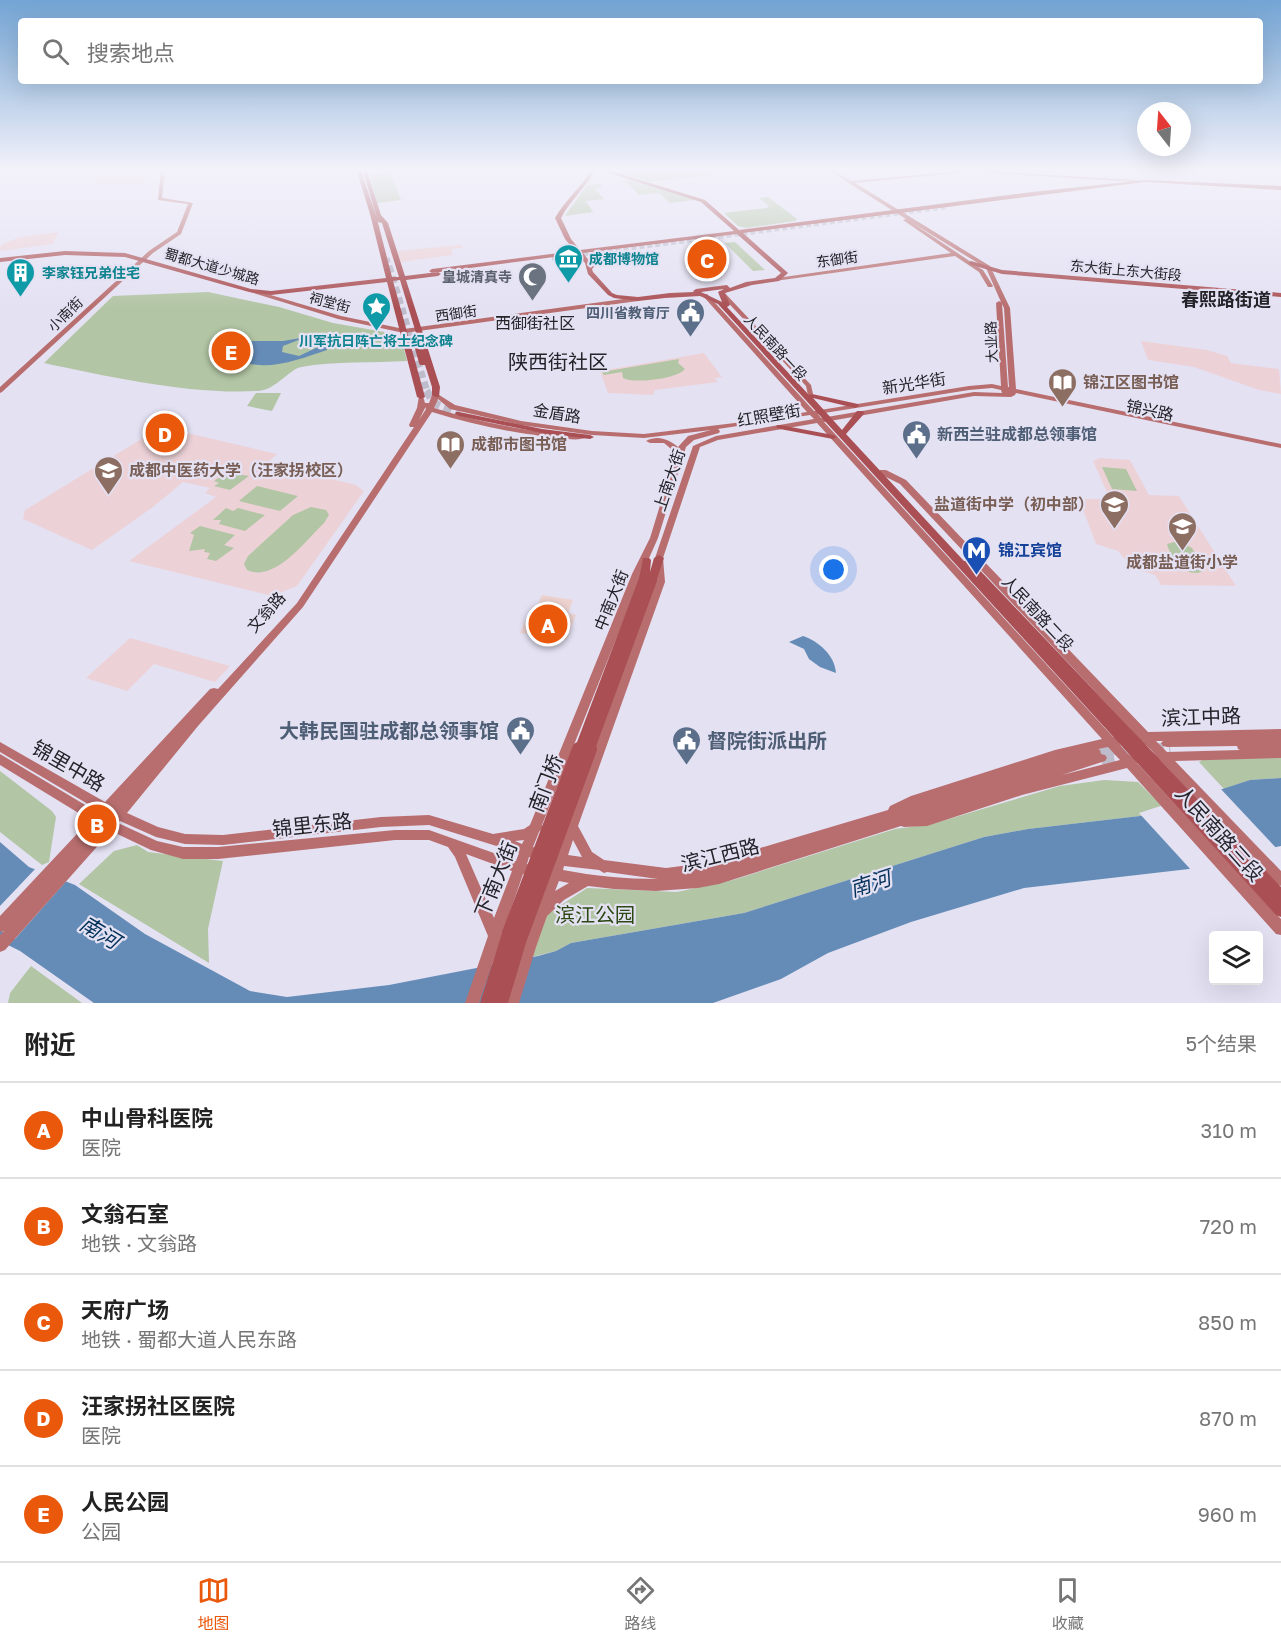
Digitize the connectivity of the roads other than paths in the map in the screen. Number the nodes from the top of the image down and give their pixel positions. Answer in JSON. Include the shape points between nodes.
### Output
{"nodes":[{"id":1,"x":182,"y":215,"type":"edge"},
{"id":2,"x":186,"y":215,"type":"edge"},
{"id":3,"x":372,"y":215,"type":"joint"},
{"id":4,"x":560,"y":215,"type":"edge"},
{"id":5,"x":720,"y":215,"type":"edge"},
{"id":6,"x":885,"y":215,"type":"edge"},
{"id":7,"x":902,"y":215,"type":"edge"},
{"id":8,"x":902,"y":215,"type":"edge"},
{"id":9,"x":379,"y":216,"type":"joint"},
{"id":10,"x":742,"y":233,"type":"junction"},
{"id":11,"x":579,"y":254,"type":"junction"},
{"id":12,"x":957,"y":254,"type":"junction"},
{"id":13,"x":142,"y":256,"type":"junction"},
{"id":14,"x":0,"y":259,"type":"edge"},
{"id":15,"x":982,"y":262,"type":"junction"},
{"id":16,"x":971,"y":263,"type":"junction"},
{"id":17,"x":989,"y":270,"type":"junction"},
{"id":18,"x":1023,"y":271,"type":"junction"},
{"id":19,"x":403,"y":277,"type":"junction"},
{"id":20,"x":388,"y":278,"type":"junction"},
{"id":21,"x":777,"y":280,"type":"junction"},
{"id":22,"x":721,"y":290,"type":"junction"},
{"id":23,"x":251,"y":291,"type":"junction"},
{"id":24,"x":1281,"y":293,"type":"edge"},
{"id":25,"x":610,"y":294,"type":"junction"},
{"id":26,"x":666,"y":296,"type":"junction"},
{"id":27,"x":638,"y":299,"type":"junction"},
{"id":28,"x":419,"y":329,"type":"junction"},
{"id":29,"x":404,"y":331,"type":"junction"},
{"id":30,"x":418,"y":345,"type":"dead end"},
{"id":31,"x":0,"y":389,"type":"edge"},
{"id":32,"x":1009,"y":392,"type":"junction"},
{"id":33,"x":436,"y":395,"type":"junction"},
{"id":34,"x":811,"y":395,"type":"junction"},
{"id":35,"x":421,"y":398,"type":"junction"},
{"id":36,"x":430,"y":409,"type":"junction"},
{"id":37,"x":858,"y":410,"type":"junction"},
{"id":38,"x":459,"y":414,"type":"tunnel mouth"},
{"id":39,"x":822,"y":415,"type":"junction"},
{"id":40,"x":743,"y":424,"type":"junction"},
{"id":41,"x":780,"y":427,"type":"junction"},
{"id":42,"x":679,"y":432,"type":"joint"},
{"id":43,"x":845,"y":432,"type":"junction"},
{"id":44,"x":590,"y":437,"type":"junction"},
{"id":45,"x":833,"y":437,"type":"junction"},
{"id":46,"x":716,"y":438,"type":"joint"},
{"id":47,"x":1281,"y":446,"type":"edge"},
{"id":48,"x":679,"y":452,"type":"junction"},
{"id":49,"x":1281,"y":452,"type":"edge"},
{"id":50,"x":654,"y":538,"type":"joint"},
{"id":51,"x":663,"y":543,"type":"joint"},
{"id":52,"x":659,"y":558,"type":"junction"},
{"id":53,"x":646,"y":560,"type":"junction"},
{"id":54,"x":648,"y":580,"type":"junction"},
{"id":55,"x":606,"y":652,"type":"joint"},
{"id":56,"x":1281,"y":732,"type":"edge"},
{"id":57,"x":1127,"y":739,"type":"junction"},
{"id":58,"x":1281,"y":740,"type":"edge"},
{"id":59,"x":1281,"y":746,"type":"edge"},
{"id":60,"x":0,"y":747,"type":"edge"},
{"id":61,"x":1281,"y":753,"type":"edge"},
{"id":62,"x":1154,"y":755,"type":"junction"},
{"id":63,"x":1098,"y":756,"type":"tunnel mouth"},
{"id":64,"x":0,"y":759,"type":"edge"},
{"id":65,"x":1166,"y":780,"type":"junction"},
{"id":66,"x":114,"y":812,"type":"junction"},
{"id":67,"x":883,"y":821,"type":"junction"},
{"id":68,"x":104,"y":822,"type":"junction"},
{"id":69,"x":572,"y":826,"type":"junction"},
{"id":70,"x":537,"y":827,"type":"junction"},
{"id":71,"x":491,"y":840,"type":"junction"},
{"id":72,"x":450,"y":841,"type":"junction"},
{"id":73,"x":527,"y":852,"type":"junction"},
{"id":74,"x":560,"y":860,"type":"junction"},
{"id":75,"x":604,"y":867,"type":"junction"},
{"id":76,"x":520,"y":868,"type":"junction"},
{"id":77,"x":1247,"y":868,"type":"junction"},
{"id":78,"x":56,"y":874,"type":"junction"},
{"id":79,"x":554,"y":875,"type":"junction"},
{"id":80,"x":588,"y":880,"type":"junction"},
{"id":81,"x":1281,"y":880,"type":"edge"},
{"id":82,"x":1281,"y":897,"type":"edge"},
{"id":83,"x":1281,"y":910,"type":"edge"},
{"id":84,"x":541,"y":913,"type":"junction"},
{"id":85,"x":0,"y":926,"type":"edge"},
{"id":86,"x":1281,"y":929,"type":"edge"},
{"id":87,"x":494,"y":934,"type":"junction"},
{"id":88,"x":0,"y":945,"type":"edge"},
{"id":89,"x":472,"y":1003,"type":"edge"},
{"id":90,"x":488,"y":1003,"type":"edge"},
{"id":91,"x":500,"y":1003,"type":"edge"},
{"id":92,"x":512,"y":1003,"type":"edge"}],
"edges":[{"from":1,"to":13,"type":"main road","via":[[174,232]]},
{"from":2,"to":13,"type":"main road","via":[[178,232]]},
{"from":3,"to":9,"type":"main road","via":[[389,258]]},
{"from":3,"to":20,"type":"main road"},
{"from":4,"to":11,"type":"main road","via":[[558,218]]},
{"from":5,"to":10,"type":"main road"},
{"from":6,"to":10,"type":"main road"},
{"from":7,"to":12,"type":"main road","name":"大业路"},
{"from":8,"to":15,"type":"main road","name":"大业路"},
{"from":9,"to":19,"type":"main road","via":[[385,223]]},
{"from":10,"to":11,"type":"main road"},
{"from":10,"to":21,"type":"main road","via":[[783,269],[785,273]]},
{"from":11,"to":19,"type":"main road"},
{"from":11,"to":25,"type":"main road"},
{"from":12,"to":16,"type":"main road","name":"大业路"},
{"from":12,"to":21,"type":"main road","name":"东御街"},
{"from":13,"to":14,"type":"main road","via":[[71,253]]},
{"from":13,"to":20,"type":"main road","name":"蜀都大道少城路","via":[[262,288],[298,289]]},
{"from":13,"to":23,"type":"main road","name":"蜀都大道少城路"},
{"from":13,"to":31,"type":"main road","name":"小南街"},
{"from":15,"to":17,"type":"main road","name":"大业路"},
{"from":15,"to":18,"type":"main road","name":"东大街上东大街段"},
{"from":16,"to":17,"type":"main road","name":"东大街上东大街段"},
{"from":16,"to":32,"type":"main road","name":"大业路","via":[[985,275],[1001,308]]},
{"from":17,"to":18,"type":"main road","name":"东大街上东大街段"},
{"from":17,"to":32,"type":"main road","name":"大业路","via":[[1007,308]]},
{"from":18,"to":24,"type":"main road","name":"东大街上东大街段"},
{"from":19,"to":20,"type":"main road"},
{"from":19,"to":28,"type":"main road"},
{"from":20,"to":23,"type":"main road","name":"蜀都大道少城路","via":[[282,293]]},
{"from":20,"to":29,"type":"main road"},
{"from":21,"to":22,"type":"main road","name":"东御街"},
{"from":22,"to":26,"type":"main road","name":"西御街"},
{"from":22,"to":34,"type":"main road","name":"人民南路一段","via":[[724,303]]},
{"from":23,"to":29,"type":"main road","name":"祠堂街","via":[[340,318]]},
{"from":25,"to":27,"type":"main road"},
{"from":25,"to":28,"type":"main road","name":"西御街","via":[[599,303]]},
{"from":26,"to":27,"type":"main road","name":"西御街"},
{"from":26,"to":39,"type":"main road","name":"人民南路一段","via":[[705,295],[720,303]]},
{"from":27,"to":28,"type":"main road","name":"西御街"},
{"from":28,"to":29,"type":"main road","name":"西御街"},
{"from":28,"to":33,"type":"main road"},
{"from":29,"to":35,"type":"main road"},
{"from":30,"to":33,"type":"main road","via":[[428,382]]},
{"from":32,"to":37,"type":"main road","name":"新光华街"},
{"from":32,"to":47,"type":"main road","name":"锦兴路"},
{"from":32,"to":49,"type":"main road","name":"锦兴路"},
{"from":33,"to":36,"type":"main road","name":"文翁路"},
{"from":33,"to":42,"type":"main road","name":"金盾路","via":[[453,407],[562,430],[631,436]]},
{"from":34,"to":37,"type":"main road"},
{"from":34,"to":39,"type":"main road","name":"人民南路一段"},
{"from":35,"to":36,"type":"main road"},
{"from":35,"to":66,"type":"main road","name":"文翁路","via":[[417,418],[295,604]]},
{"from":36,"to":44,"type":"main road","name":"金盾路","via":[[534,434]]},
{"from":36,"to":66,"type":"main road","name":"文翁路","via":[[300,605]]},
{"from":37,"to":39,"type":"main road","name":"新光华街"},
{"from":37,"to":43,"type":"main road"},
{"from":38,"to":44,"type":"main road","name":"金盾路"},
{"from":39,"to":40,"type":"main road","name":"红照壁街"},
{"from":39,"to":41,"type":"main road","name":"红照壁街"},
{"from":39,"to":43,"type":"main road","name":"人民南路二段"},
{"from":39,"to":45,"type":"main road","name":"人民南路三段"},
{"from":39,"to":57,"type":"main road","name":"人民南路二段"},
{"from":40,"to":42,"type":"main road","name":"红照壁街"},
{"from":40,"to":48,"type":"main road","name":"红照壁街","via":[[691,438]]},
{"from":41,"to":45,"type":"main road"},
{"from":41,"to":46,"type":"main road","name":"红照壁街"},
{"from":43,"to":57,"type":"main road","name":"人民南路二段"},
{"from":44,"to":48,"type":"main road","name":"金盾路","via":[[666,441]]},
{"from":45,"to":57,"type":"main road","name":"人民南路三段"},
{"from":46,"to":51,"type":"main road","name":"上南大街","via":[[697,447]]},
{"from":48,"to":50,"type":"main road","name":"上南大街"},
{"from":50,"to":53,"type":"main road","name":"中南大街"},
{"from":51,"to":52,"type":"main road","name":"中南大街"},
{"from":52,"to":54,"type":"main road","name":"中南大街"},
{"from":52,"to":69,"type":"main road","name":"中南大街","via":[[660,582]]},
{"from":53,"to":54,"type":"main road","name":"中南大街"},
{"from":53,"to":55,"type":"main road","name":"中南大街"},
{"from":54,"to":90,"type":"main road","name":"南门桥","bridge":true,"via":[[509,933]]},
{"from":54,"to":91,"type":"main road","name":"南门桥","bridge":true},
{"from":55,"to":70,"type":"main road","name":"下南大街"},
{"from":56,"to":57,"type":"main road","name":"滨江中路"},
{"from":57,"to":62,"type":"main road","name":"人民南路二段"},
{"from":57,"to":62,"type":"main road","name":"人民南路三段"},
{"from":57,"to":67,"type":"main road","name":"滨江西路","via":[[1064,752],[911,801]]},
{"from":58,"to":62,"type":"main road","name":"滨江中路"},
{"from":59,"to":62,"type":"main road","name":"滨江中路"},
{"from":60,"to":66,"type":"main road","name":"锦里中路"},
{"from":61,"to":62,"type":"main road"},
{"from":62,"to":65,"type":"main road","name":"人民南路二段"},
{"from":62,"to":65,"type":"main road","name":"人民南路三段"},
{"from":62,"to":67,"type":"main road","name":"滨江西路","via":[[927,821]]},
{"from":63,"to":67,"type":"main road","name":"滨江西路"},
{"from":64,"to":68,"type":"main road","name":"锦里中路"},
{"from":65,"to":77,"type":"main road","name":"人民南路三段"},
{"from":65,"to":77,"type":"main road","name":"人民南路三段"},
{"from":66,"to":68,"type":"main road","name":"文翁路"},
{"from":66,"to":71,"type":"main road","name":"锦里东路","via":[[156,832],[185,839],[223,840],[410,819],[443,823]]},
{"from":67,"to":75,"type":"main road","name":"滨江西路","via":[[690,872],[666,874]]},
{"from":67,"to":80,"type":"main road","name":"滨江西路","via":[[744,871],[696,883],[643,885]]},
{"from":68,"to":72,"type":"main road","name":"锦里东路","via":[[154,846],[183,853],[409,834],[429,834]]},
{"from":68,"to":78,"type":"main road","name":"文翁路"},
{"from":69,"to":74,"type":"main road"},
{"from":69,"to":75,"type":"main road","via":[[588,855]]},
{"from":70,"to":71,"type":"main road","via":[[527,834]]},
{"from":70,"to":73,"type":"main road","name":"下南大街"},
{"from":71,"to":73,"type":"main road","name":"锦里东路"},
{"from":72,"to":76,"type":"main road","name":"锦里东路"},
{"from":72,"to":87,"type":"main road","via":[[460,854]]},
{"from":73,"to":74,"type":"main road","name":"滨江西路"},
{"from":73,"to":76,"type":"main road","name":"下南大街"},
{"from":74,"to":75,"type":"main road","name":"滨江西路"},
{"from":74,"to":79,"type":"main road"},
{"from":76,"to":79,"type":"main road","name":"滨江西路"},
{"from":76,"to":87,"type":"main road","name":"下南大街"},
{"from":77,"to":81,"type":"main road","name":"人民南路三段"},
{"from":77,"to":82,"type":"main road","name":"人民南路三段"},
{"from":77,"to":83,"type":"main road","name":"人民南路三段"},
{"from":77,"to":86,"type":"main road","name":"人民南路三段"},
{"from":78,"to":85,"type":"main road"},
{"from":78,"to":88,"type":"main road"},
{"from":79,"to":80,"type":"main road","name":"滨江西路"},
{"from":79,"to":84,"type":"main road"},
{"from":80,"to":84,"type":"main road","via":[[559,896]]},
{"from":84,"to":92,"type":"main road"},
{"from":87,"to":89,"type":"main road","name":"下南大街"}]}
